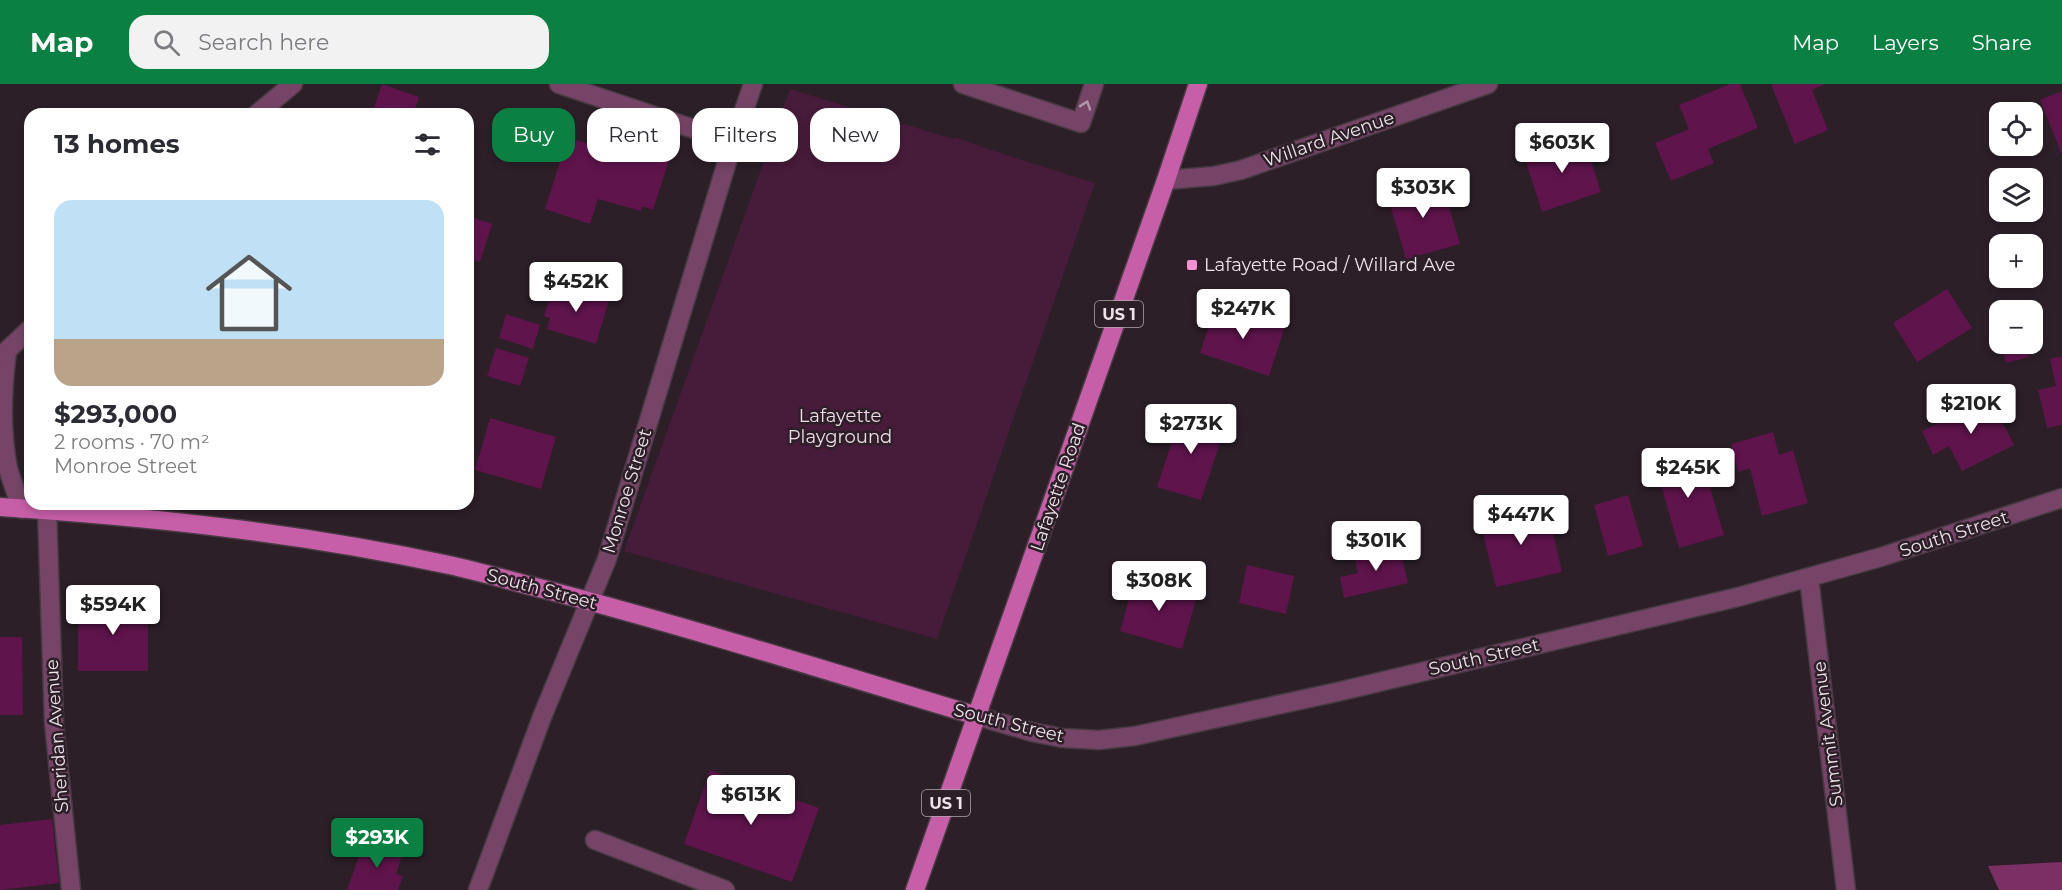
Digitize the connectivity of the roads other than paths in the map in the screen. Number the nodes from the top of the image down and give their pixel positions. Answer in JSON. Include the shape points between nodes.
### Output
{"nodes":[{"id":1,"x":293,"y":84,"type":"edge"},
{"id":2,"x":559,"y":84,"type":"edge"},
{"id":3,"x":753,"y":84,"type":"edge"},
{"id":4,"x":963,"y":84,"type":"edge"},
{"id":5,"x":1094,"y":84,"type":"edge"},
{"id":6,"x":1198,"y":84,"type":"edge"},
{"id":7,"x":1488,"y":84,"type":"edge"},
{"id":8,"x":264,"y":108,"type":"edge"},
{"id":9,"x":745,"y":108,"type":"edge"},
{"id":10,"x":692,"y":128,"type":"edge"},
{"id":11,"x":727,"y":162,"type":"edge"},
{"id":12,"x":1166,"y":180,"type":"junction"},
{"id":13,"x":24,"y":334,"type":"edge"},
{"id":14,"x":4,"y":354,"type":"edge"},
{"id":15,"x":2062,"y":498,"type":"edge"},
{"id":16,"x":0,"y":507,"type":"edge"},
{"id":17,"x":22,"y":509,"type":"joint"},
{"id":18,"x":47,"y":510,"type":"joint"},
{"id":19,"x":1809,"y":578,"type":"junction"},
{"id":20,"x":591,"y":602,"type":"junction"},
{"id":21,"x":977,"y":716,"type":"junction"},
{"id":22,"x":595,"y":840,"type":"dead end"},
{"id":23,"x":71,"y":890,"type":"edge"},
{"id":24,"x":478,"y":890,"type":"edge"},
{"id":25,"x":725,"y":890,"type":"edge"},
{"id":26,"x":915,"y":890,"type":"edge"},
{"id":27,"x":1846,"y":890,"type":"edge"}],
"edges":[{"from":1,"to":8,"type":"street"},
{"from":2,"to":10,"type":"street"},
{"from":3,"to":9,"type":"street","name":"Monroe Street"},
{"from":4,"to":5,"type":"street","one_way":true,"via":[[1081,123]]},
{"from":6,"to":12,"type":"main road","name":"Lafayette Road","number":"US 1"},
{"from":7,"to":12,"type":"street","name":"Willard Avenue","via":[[1241,170]]},
{"from":11,"to":20,"type":"street","name":"Monroe Street"},
{"from":12,"to":21,"type":"main road","name":"Lafayette Road","number":"US 1"},
{"from":13,"to":14,"type":"street"},
{"from":14,"to":17,"type":"street","via":[[3,436]]},
{"from":15,"to":19,"type":"street","name":"South Street"},
{"from":16,"to":17,"type":"main road","name":"South Street"},
{"from":18,"to":20,"type":"main road","name":"South Street","via":[[306,538],[451,566]]},
{"from":18,"to":23,"type":"street","name":"Sheridan Avenue","via":[[54,723]]},
{"from":19,"to":21,"type":"street","name":"South Street","via":[[1135,736],[1099,740],[1062,738]]},
{"from":19,"to":27,"type":"street","name":"Summit Avenue"},
{"from":20,"to":21,"type":"main road","name":"South Street"},
{"from":20,"to":24,"type":"street","name":"Monroe Street","via":[[542,717]]},
{"from":21,"to":26,"type":"main road","name":"Lafayette Road","number":"US 1"},
{"from":22,"to":25,"type":"street"}]}
